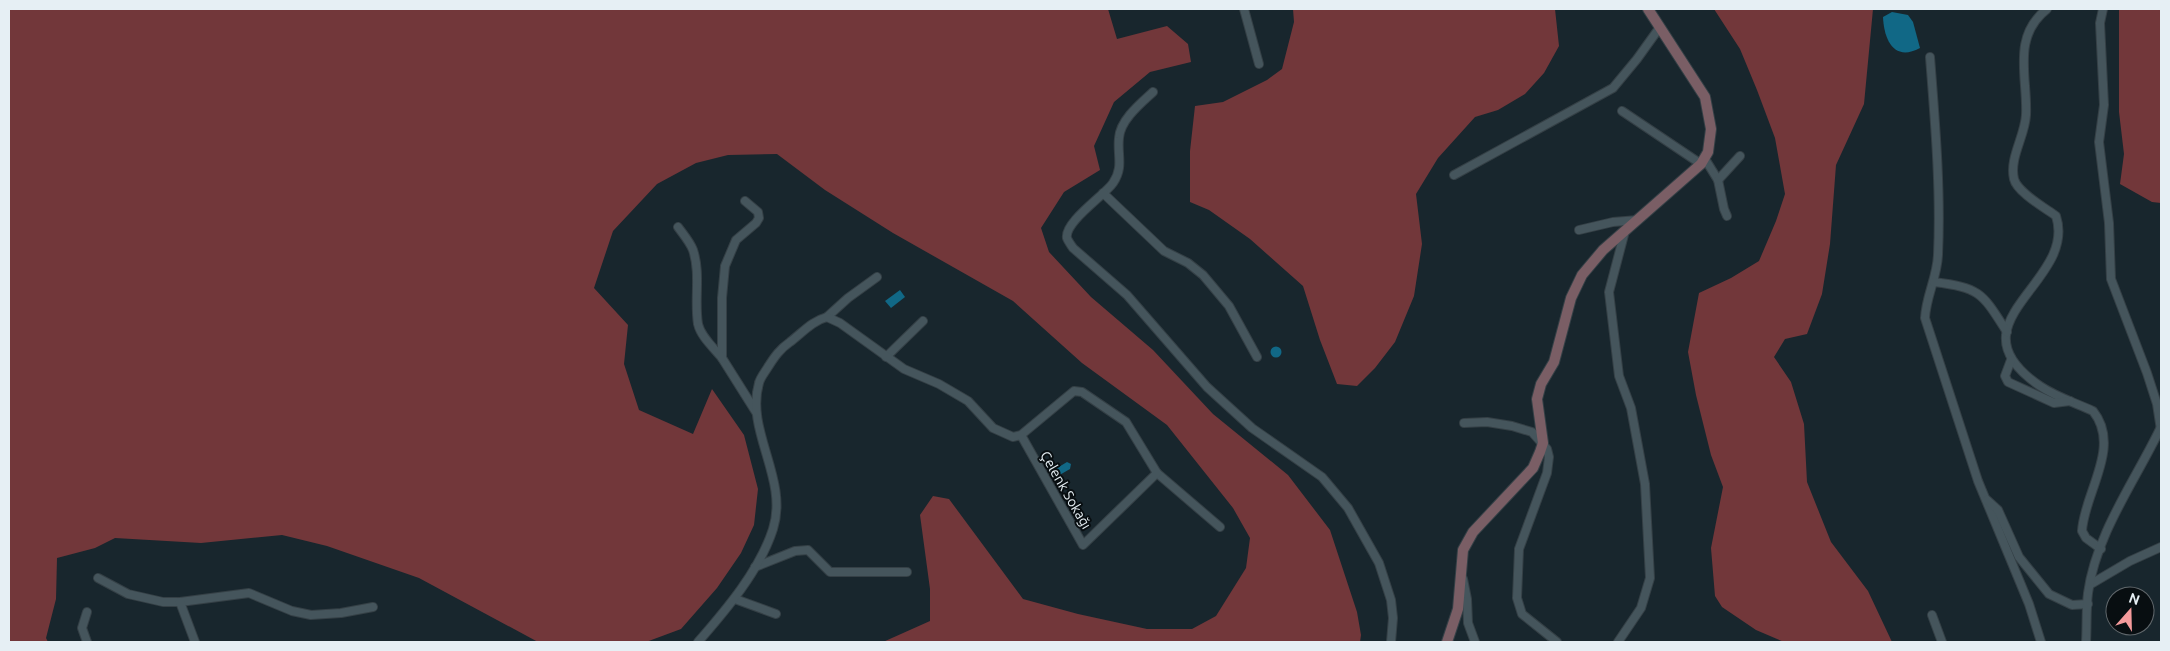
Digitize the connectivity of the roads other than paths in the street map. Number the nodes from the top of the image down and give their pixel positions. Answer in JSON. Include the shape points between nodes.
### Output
{"nodes":[{"id":1,"x":1244,"y":9,"type":"edge"},
{"id":2,"x":1648,"y":9,"type":"edge"},
{"id":3,"x":2047,"y":9,"type":"edge"},
{"id":4,"x":2103,"y":9,"type":"edge"},
{"id":5,"x":1660,"y":27,"type":"junction"},
{"id":6,"x":1930,"y":57,"type":"dead end"},
{"id":7,"x":1259,"y":64,"type":"dead end"},
{"id":8,"x":1153,"y":92,"type":"dead end"},
{"id":9,"x":1622,"y":111,"type":"dead end"},
{"id":10,"x":1740,"y":156,"type":"dead end"},
{"id":11,"x":1703,"y":162,"type":"junction"},
{"id":12,"x":1454,"y":175,"type":"dead end"},
{"id":13,"x":1718,"y":180,"type":"junction"},
{"id":14,"x":1103,"y":193,"type":"junction"},
{"id":15,"x":745,"y":202,"type":"dead end"},
{"id":16,"x":1727,"y":216,"type":"dead end"},
{"id":17,"x":1638,"y":220,"type":"junction"},
{"id":18,"x":678,"y":228,"type":"dead end"},
{"id":19,"x":1579,"y":230,"type":"dead end"},
{"id":20,"x":1625,"y":231,"type":"junction"},
{"id":21,"x":877,"y":277,"type":"dead end"},
{"id":22,"x":1934,"y":282,"type":"junction"},
{"id":23,"x":828,"y":317,"type":"junction"},
{"id":24,"x":923,"y":321,"type":"dead end"},
{"id":25,"x":2007,"y":332,"type":"junction"},
{"id":26,"x":886,"y":357,"type":"junction"},
{"id":27,"x":1257,"y":357,"type":"dead end"},
{"id":28,"x":722,"y":358,"type":"junction"},
{"id":29,"x":2011,"y":360,"type":"junction"},
{"id":30,"x":2071,"y":401,"type":"junction"},
{"id":31,"x":756,"y":412,"type":"junction"},
{"id":32,"x":1464,"y":423,"type":"dead end"},
{"id":33,"x":2161,"y":430,"type":"edge"},
{"id":34,"x":1020,"y":435,"type":"junction"},
{"id":35,"x":1543,"y":442,"type":"junction"},
{"id":36,"x":1157,"y":473,"type":"junction"},
{"id":37,"x":1984,"y":497,"type":"junction"},
{"id":38,"x":1220,"y":527,"type":"dead end"},
{"id":39,"x":2161,"y":547,"type":"edge"},
{"id":40,"x":2101,"y":549,"type":"junction"},
{"id":41,"x":755,"y":567,"type":"junction"},
{"id":42,"x":1461,"y":570,"type":"junction"},
{"id":43,"x":907,"y":572,"type":"dead end"},
{"id":44,"x":98,"y":578,"type":"dead end"},
{"id":45,"x":2090,"y":584,"type":"junction"},
{"id":46,"x":735,"y":598,"type":"junction"},
{"id":47,"x":180,"y":602,"type":"junction"},
{"id":48,"x":2088,"y":604,"type":"junction"},
{"id":49,"x":373,"y":607,"type":"dead end"},
{"id":50,"x":87,"y":612,"type":"dead end"},
{"id":51,"x":776,"y":614,"type":"dead end"},
{"id":52,"x":1932,"y":615,"type":"dead end"},
{"id":53,"x":87,"y":642,"type":"edge"},
{"id":54,"x":195,"y":642,"type":"edge"},
{"id":55,"x":698,"y":642,"type":"edge"},
{"id":56,"x":1391,"y":642,"type":"edge"},
{"id":57,"x":1448,"y":642,"type":"edge"},
{"id":58,"x":1475,"y":642,"type":"edge"},
{"id":59,"x":1557,"y":642,"type":"edge"},
{"id":60,"x":1618,"y":642,"type":"edge"},
{"id":61,"x":1942,"y":642,"type":"edge"},
{"id":62,"x":2041,"y":642,"type":"edge"},
{"id":63,"x":2086,"y":642,"type":"edge"}],
"edges":[{"from":1,"to":7,"type":"street"},
{"from":2,"to":5,"type":"street"},
{"from":3,"to":25,"type":"street","via":[[2033,22],[2023,55],[2026,116],[2014,170],[2016,185],[2056,216],[2060,226],[2059,244],[2055,255],[2010,318]]},
{"from":4,"to":33,"type":"street","via":[[2100,24],[2104,106],[2099,142],[2109,223],[2111,279],[2147,373]]},
{"from":5,"to":11,"type":"street","via":[[1705,97],[1711,129],[1708,152]]},
{"from":5,"to":12,"type":"street","via":[[1612,88]]},
{"from":6,"to":22,"type":"street","via":[[1937,144],[1938,256]]},
{"from":8,"to":14,"type":"street","via":[[1122,126],[1119,138],[1121,168]]},
{"from":9,"to":11,"type":"street"},
{"from":10,"to":13,"type":"street"},
{"from":11,"to":13,"type":"street"},
{"from":11,"to":17,"type":"street"},
{"from":13,"to":16,"type":"street"},
{"from":14,"to":27,"type":"street","via":[[1164,251],[1203,275],[1229,306]]},
{"from":14,"to":56,"type":"street","via":[[1068,230],[1067,238],[1073,248],[1127,295],[1207,387],[1252,428],[1322,477],[1348,508],[1379,563],[1392,600]]},
{"from":15,"to":28,"type":"street","via":[[758,212],[758,218],[753,227],[736,240],[725,266]]},
{"from":17,"to":19,"type":"street"},
{"from":17,"to":20,"type":"street"},
{"from":18,"to":28,"type":"street","via":[[692,248],[696,261],[698,324],[704,337]]},
{"from":20,"to":35,"type":"street","via":[[1603,250],[1582,276],[1571,298],[1554,362],[1541,384],[1537,400]]},
{"from":20,"to":60,"type":"street","via":[[1609,292],[1619,376],[1631,408],[1645,484],[1650,578],[1641,608]]},
{"from":21,"to":23,"type":"street"},
{"from":22,"to":25,"type":"street","via":[[1978,292]]},
{"from":22,"to":37,"type":"street","via":[[1925,318]]},
{"from":23,"to":26,"type":"street"},
{"from":23,"to":31,"type":"street","via":[[815,320],[778,351],[759,383]]},
{"from":24,"to":26,"type":"street"},
{"from":25,"to":29,"type":"street"},
{"from":26,"to":34,"type":"street","via":[[968,401],[993,428],[1013,437]]},
{"from":28,"to":31,"type":"street"},
{"from":29,"to":30,"type":"street","via":[[2041,387]]},
{"from":29,"to":30,"type":"street","via":[[2006,376],[2008,382],[2054,403]]},
{"from":30,"to":40,"type":"street","via":[[2097,416],[2104,443],[2082,531]]},
{"from":31,"to":41,"type":"street","via":[[775,481],[776,506],[773,529]]},
{"from":32,"to":35,"type":"street","via":[[1512,426],[1532,432]]},
{"from":33,"to":40,"type":"street","via":[[2114,517]]},
{"from":34,"to":36,"type":"street","via":[[1074,391],[1082,392],[1126,422]]},
{"from":34,"to":36,"type":"street","name":"Çelenk Sokağı","via":[[1083,545]]},
{"from":35,"to":42,"type":"street","via":[[1533,468],[1473,532],[1463,550]]},
{"from":35,"to":59,"type":"street","via":[[1549,457],[1548,473],[1519,549],[1517,598],[1522,614]]},
{"from":36,"to":38,"type":"street"},
{"from":37,"to":48,"type":"street","via":[[1998,510],[2019,557],[2049,594],[2072,605]]},
{"from":37,"to":62,"type":"street","via":[[2029,604]]},
{"from":39,"to":45,"type":"street"},
{"from":40,"to":45,"type":"street"},
{"from":41,"to":43,"type":"street","via":[[795,551],[808,550],[830,572]]},
{"from":41,"to":46,"type":"street"},
{"from":42,"to":57,"type":"street","via":[[1458,609]]},
{"from":42,"to":58,"type":"street","via":[[1468,599],[1468,623]]},
{"from":44,"to":47,"type":"street","via":[[128,594],[163,602]]},
{"from":45,"to":48,"type":"street"},
{"from":46,"to":51,"type":"street"},
{"from":46,"to":55,"type":"street"},
{"from":47,"to":49,"type":"street","via":[[249,593],[292,612],[311,615]]},
{"from":47,"to":54,"type":"street"},
{"from":48,"to":63,"type":"street"},
{"from":50,"to":53,"type":"street","via":[[82,628]]},
{"from":52,"to":61,"type":"street"}]}
